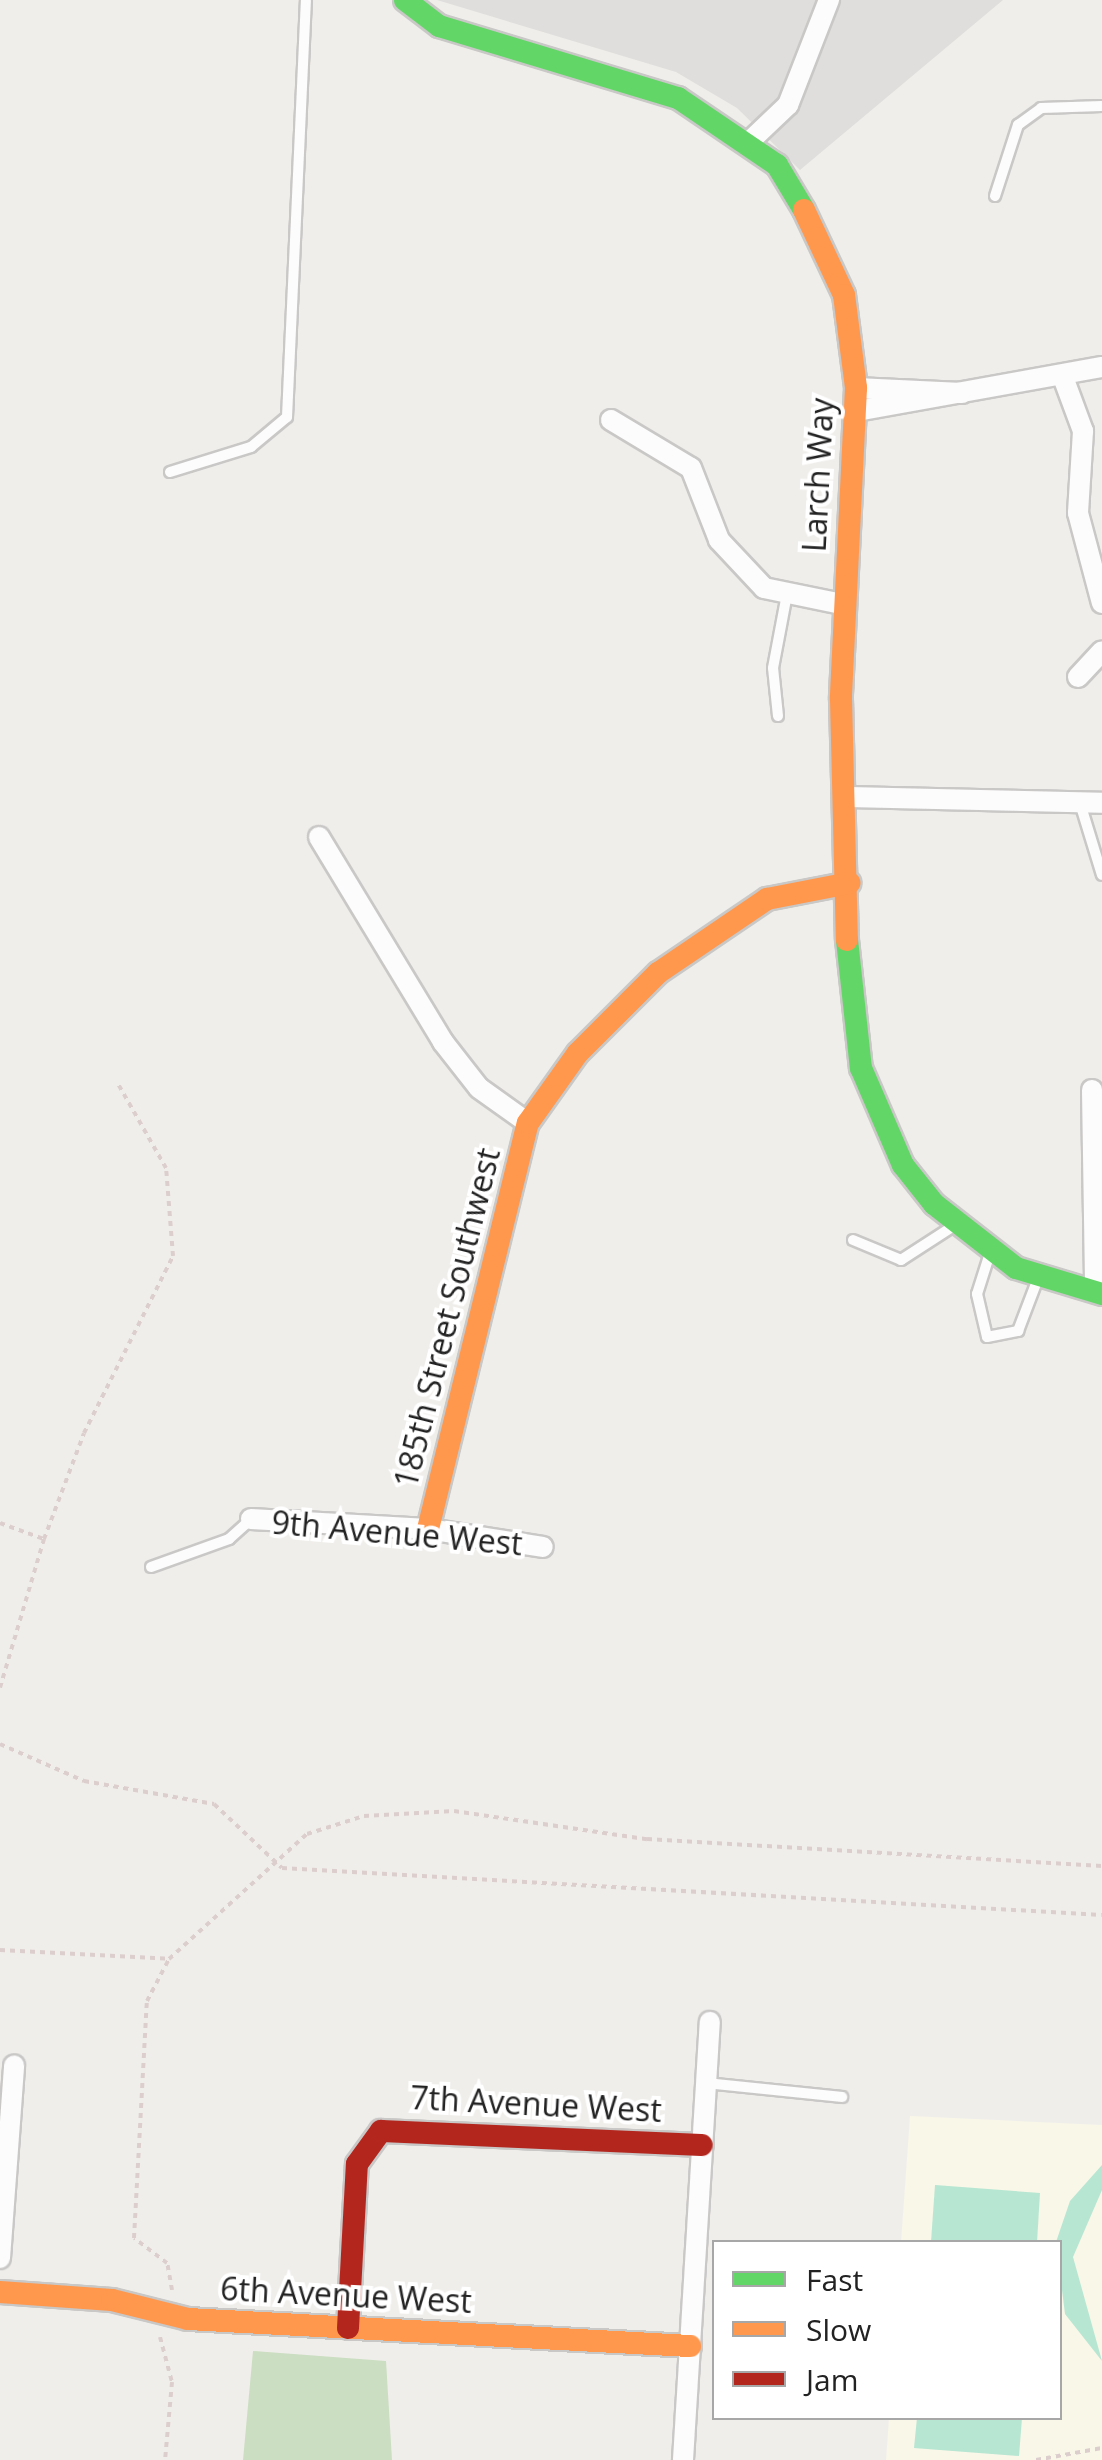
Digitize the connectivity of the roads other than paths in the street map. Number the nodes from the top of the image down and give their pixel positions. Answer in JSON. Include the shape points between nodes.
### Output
{"nodes":[{"id":1,"x":306,"y":0,"type":"edge"},
{"id":2,"x":405,"y":0,"type":"edge"},
{"id":3,"x":828,"y":0,"type":"edge"},
{"id":4,"x":1102,"y":106,"type":"edge"},
{"id":5,"x":748,"y":142,"type":"junction"},
{"id":6,"x":995,"y":196,"type":"dead end"},
{"id":7,"x":1102,"y":367,"type":"edge"},
{"id":8,"x":1063,"y":376,"type":"junction"},
{"id":9,"x":856,"y":400,"type":"junction"},
{"id":10,"x":610,"y":420,"type":"dead end"},
{"id":11,"x":170,"y":472,"type":"dead end"},
{"id":12,"x":787,"y":593,"type":"junction"},
{"id":13,"x":1102,"y":603,"type":"edge"},
{"id":14,"x":842,"y":604,"type":"junction"},
{"id":15,"x":1102,"y":651,"type":"edge"},
{"id":16,"x":1078,"y":677,"type":"dead end"},
{"id":17,"x":778,"y":716,"type":"dead end"},
{"id":18,"x":847,"y":797,"type":"junction"},
{"id":19,"x":1080,"y":802,"type":"junction"},
{"id":20,"x":1102,"y":803,"type":"edge"},
{"id":21,"x":319,"y":837,"type":"dead end"},
{"id":22,"x":1102,"y":875,"type":"edge"},
{"id":23,"x":849,"y":883,"type":"junction"},
{"id":24,"x":1092,"y":1090,"type":"dead end"},
{"id":25,"x":528,"y":1123,"type":"junction"},
{"id":26,"x":956,"y":1224,"type":"junction"},
{"id":27,"x":853,"y":1240,"type":"dead end"},
{"id":28,"x":990,"y":1252,"type":"junction"},
{"id":29,"x":1039,"y":1275,"type":"junction"},
{"id":30,"x":1098,"y":1293,"type":"edge"},
{"id":31,"x":251,"y":1519,"type":"joint"},
{"id":32,"x":428,"y":1529,"type":"junction"},
{"id":33,"x":544,"y":1547,"type":"dead end"},
{"id":34,"x":151,"y":1567,"type":"dead end"},
{"id":35,"x":710,"y":2022,"type":"dead end"},
{"id":36,"x":14,"y":2066,"type":"dead end"},
{"id":37,"x":706,"y":2083,"type":"junction"},
{"id":38,"x":842,"y":2096,"type":"dead end"},
{"id":39,"x":702,"y":2145,"type":"junction"},
{"id":40,"x":0,"y":2258,"type":"edge"},
{"id":41,"x":0,"y":2292,"type":"edge"},
{"id":42,"x":348,"y":2328,"type":"junction"},
{"id":43,"x":690,"y":2346,"type":"junction"},
{"id":44,"x":684,"y":2460,"type":"edge"}],
"edges":[{"from":1,"to":11,"type":"lane","via":[[288,416],[251,446]]},
{"from":2,"to":5,"type":"street","name":"Larch Way","via":[[439,26],[678,98]]},
{"from":3,"to":5,"type":"street","via":[[788,105]]},
{"from":4,"to":6,"type":"lane","via":[[1041,108],[1018,125]]},
{"from":5,"to":9,"type":"street","name":"Larch Way","via":[[777,165],[844,295]]},
{"from":7,"to":8,"type":"street"},
{"from":8,"to":9,"type":"street","via":[[962,394]]},
{"from":8,"to":13,"type":"street","via":[[1082,431],[1078,513]]},
{"from":9,"to":14,"type":"street","name":"Larch Way"},
{"from":10,"to":12,"type":"street","via":[[691,468],[719,540],[764,588]]},
{"from":12,"to":14,"type":"street"},
{"from":12,"to":17,"type":"lane","via":[[773,668]]},
{"from":14,"to":18,"type":"street","name":"Larch Way"},
{"from":15,"to":16,"type":"street"},
{"from":18,"to":19,"type":"street"},
{"from":18,"to":23,"type":"street","name":"Larch Way"},
{"from":19,"to":20,"type":"street"},
{"from":19,"to":22,"type":"lane"},
{"from":21,"to":25,"type":"street","via":[[443,1042],[479,1088]]},
{"from":23,"to":25,"type":"street","via":[[767,899],[658,974],[578,1054]]},
{"from":23,"to":26,"type":"street","name":"Larch Way","via":[[850,1000],[861,1068],[903,1166]]},
{"from":24,"to":30,"type":"street"},
{"from":25,"to":32,"type":"street","name":"185th Street Southwest"},
{"from":26,"to":27,"type":"lane","via":[[901,1260]]},
{"from":26,"to":28,"type":"street","name":"Larch Way"},
{"from":28,"to":29,"type":"street","name":"Larch Way"},
{"from":28,"to":29,"type":"lane","via":[[977,1294],[987,1337],[1018,1330]]},
{"from":29,"to":30,"type":"street","name":"Larch Way"},
{"from":31,"to":32,"type":"street","name":"9th Avenue West"},
{"from":31,"to":34,"type":"lane","via":[[229,1539]]},
{"from":32,"to":33,"type":"street","name":"9th Avenue West"},
{"from":35,"to":37,"type":"street"},
{"from":36,"to":40,"type":"street"},
{"from":37,"to":38,"type":"lane"},
{"from":37,"to":39,"type":"street"},
{"from":39,"to":42,"type":"street","name":"7th Avenue West","via":[[396,2129],[369,2139],[357,2164]]},
{"from":39,"to":43,"type":"street"},
{"from":41,"to":42,"type":"street","name":"6th Avenue West"},
{"from":42,"to":43,"type":"street","name":"6th Avenue West"},
{"from":43,"to":44,"type":"street"}]}
